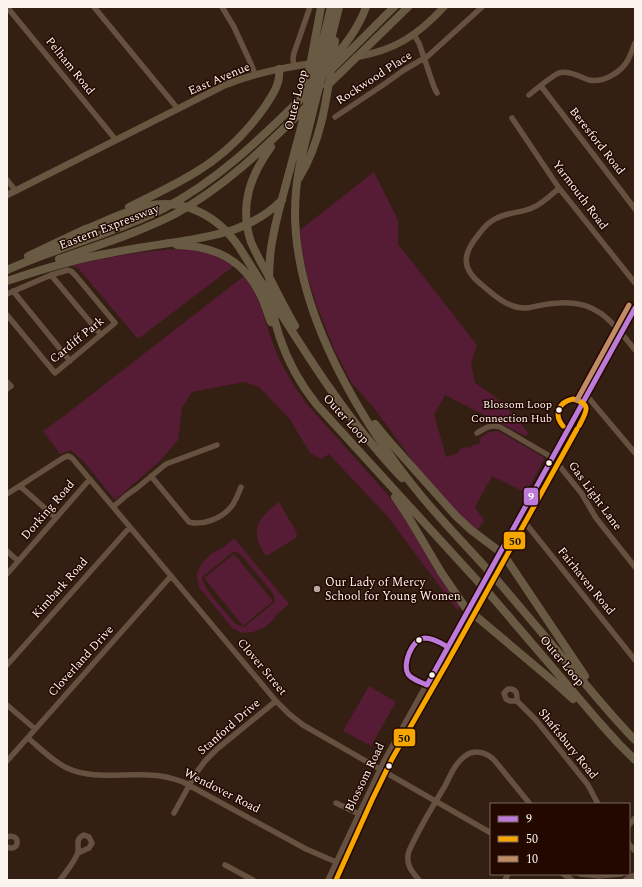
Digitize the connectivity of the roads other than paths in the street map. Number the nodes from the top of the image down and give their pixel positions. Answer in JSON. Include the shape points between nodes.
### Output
{"nodes":[{"id":1,"x":7,"y":7,"type":"edge"},
{"id":2,"x":94,"y":7,"type":"edge"},
{"id":3,"x":222,"y":7,"type":"edge"},
{"id":4,"x":310,"y":7,"type":"edge"},
{"id":5,"x":321,"y":7,"type":"edge"},
{"id":6,"x":331,"y":7,"type":"edge"},
{"id":7,"x":339,"y":7,"type":"edge"},
{"id":8,"x":366,"y":7,"type":"edge"},
{"id":9,"x":394,"y":7,"type":"edge"},
{"id":10,"x":408,"y":7,"type":"edge"},
{"id":11,"x":411,"y":7,"type":"edge"},
{"id":12,"x":444,"y":7,"type":"edge"},
{"id":13,"x":482,"y":7,"type":"edge"},
{"id":14,"x":394,"y":21,"type":"junction"},
{"id":15,"x":414,"y":35,"type":"junction"},
{"id":16,"x":635,"y":43,"type":"edge"},
{"id":17,"x":633,"y":55,"type":"edge"},
{"id":18,"x":424,"y":59,"type":"junction"},
{"id":19,"x":294,"y":66,"type":"junction"},
{"id":20,"x":279,"y":69,"type":"junction"},
{"id":21,"x":255,"y":74,"type":"junction"},
{"id":22,"x":541,"y":86,"type":"junction"},
{"id":23,"x":438,"y":93,"type":"dead end"},
{"id":24,"x":529,"y":95,"type":"dead end"},
{"id":25,"x":291,"y":108,"type":"junction"},
{"id":26,"x":178,"y":109,"type":"junction"},
{"id":27,"x":335,"y":117,"type":"dead end"},
{"id":28,"x":512,"y":118,"type":"dead end"},
{"id":29,"x":285,"y":128,"type":"junction"},
{"id":30,"x":116,"y":140,"type":"junction"},
{"id":31,"x":287,"y":179,"type":"junction"},
{"id":32,"x":7,"y":180,"type":"edge"},
{"id":33,"x":559,"y":188,"type":"junction"},
{"id":34,"x":16,"y":191,"type":"junction"},
{"id":35,"x":7,"y":195,"type":"edge"},
{"id":36,"x":635,"y":209,"type":"edge"},
{"id":37,"x":81,"y":231,"type":"junction"},
{"id":38,"x":148,"y":247,"type":"junction"},
{"id":39,"x":7,"y":267,"type":"edge"},
{"id":40,"x":7,"y":270,"type":"edge"},
{"id":41,"x":51,"y":275,"type":"junction"},
{"id":42,"x":7,"y":281,"type":"edge"},
{"id":43,"x":635,"y":283,"type":"edge"},
{"id":44,"x":13,"y":291,"type":"junction"},
{"id":45,"x":7,"y":294,"type":"edge"},
{"id":46,"x":635,"y":308,"type":"edge"},
{"id":47,"x":7,"y":315,"type":"edge"},
{"id":48,"x":621,"y":333,"type":"junction"},
{"id":49,"x":100,"y":336,"type":"junction"},
{"id":50,"x":635,"y":350,"type":"edge"},
{"id":51,"x":70,"y":361,"type":"junction"},
{"id":52,"x":291,"y":365,"type":"junction"},
{"id":53,"x":336,"y":365,"type":"junction"},
{"id":54,"x":329,"y":386,"type":"junction"},
{"id":55,"x":587,"y":396,"type":"junction"},
{"id":56,"x":477,"y":433,"type":"dead end"},
{"id":57,"x":217,"y":445,"type":"dead end"},
{"id":58,"x":635,"y":453,"type":"edge"},
{"id":59,"x":553,"y":458,"type":"junction"},
{"id":60,"x":372,"y":466,"type":"junction"},
{"id":61,"x":151,"y":476,"type":"junction"},
{"id":62,"x":90,"y":479,"type":"junction"},
{"id":63,"x":20,"y":486,"type":"junction"},
{"id":64,"x":241,"y":487,"type":"dead end"},
{"id":65,"x":7,"y":494,"type":"edge"},
{"id":66,"x":113,"y":507,"type":"junction"},
{"id":67,"x":56,"y":518,"type":"junction"},
{"id":68,"x":440,"y":518,"type":"junction"},
{"id":69,"x":519,"y":518,"type":"junction"},
{"id":70,"x":130,"y":527,"type":"junction"},
{"id":71,"x":7,"y":551,"type":"edge"},
{"id":72,"x":500,"y":552,"type":"junction"},
{"id":73,"x":18,"y":561,"type":"junction"},
{"id":74,"x":635,"y":567,"type":"edge"},
{"id":75,"x":7,"y":574,"type":"edge"},
{"id":76,"x":171,"y":576,"type":"junction"},
{"id":77,"x":468,"y":610,"type":"junction"},
{"id":78,"x":635,"y":660,"type":"edge"},
{"id":79,"x":7,"y":665,"type":"edge"},
{"id":80,"x":276,"y":701,"type":"junction"},
{"id":81,"x":517,"y":701,"type":"dead end"},
{"id":82,"x":7,"y":705,"type":"edge"},
{"id":83,"x":610,"y":713,"type":"junction"},
{"id":84,"x":35,"y":729,"type":"junction"},
{"id":85,"x":28,"y":738,"type":"junction"},
{"id":86,"x":635,"y":740,"type":"edge"},
{"id":87,"x":618,"y":743,"type":"junction"},
{"id":88,"x":635,"y":760,"type":"edge"},
{"id":89,"x":7,"y":761,"type":"edge"},
{"id":90,"x":380,"y":769,"type":"junction"},
{"id":91,"x":189,"y":785,"type":"junction"},
{"id":92,"x":436,"y":801,"type":"junction"},
{"id":93,"x":336,"y":803,"type":"dead end"},
{"id":94,"x":529,"y":803,"type":"edge"},
{"id":95,"x":597,"y":803,"type":"edge"},
{"id":96,"x":174,"y":813,"type":"dead end"},
{"id":97,"x":358,"y":814,"type":"junction"},
{"id":98,"x":490,"y":832,"type":"edge"},
{"id":99,"x":7,"y":837,"type":"edge"},
{"id":100,"x":7,"y":849,"type":"edge"},
{"id":101,"x":78,"y":853,"type":"dead end"},
{"id":102,"x":336,"y":862,"type":"junction"},
{"id":103,"x":225,"y":865,"type":"dead end"},
{"id":104,"x":635,"y":874,"type":"edge"},
{"id":105,"x":590,"y":875,"type":"edge"},
{"id":106,"x":610,"y":875,"type":"edge"},
{"id":107,"x":60,"y":880,"type":"edge"},
{"id":108,"x":252,"y":880,"type":"edge"},
{"id":109,"x":328,"y":880,"type":"edge"},
{"id":110,"x":419,"y":880,"type":"edge"},
{"id":111,"x":625,"y":880,"type":"edge"}],
"edges":[{"from":1,"to":30,"type":"street","name":"Pelham Road"},
{"from":2,"to":26,"type":"street"},
{"from":3,"to":21,"type":"street"},
{"from":4,"to":19,"type":"street","via":[[294,55]]},
{"from":5,"to":31,"type":"highway"},
{"from":6,"to":31,"type":"highway","name":"Outer Loop"},
{"from":7,"to":38,"type":"highway","via":[[325,110],[318,137],[302,175],[291,190],[276,206],[245,226],[204,238]]},
{"from":7,"to":53,"type":"highway","name":"Outer Loop","via":[[298,172],[295,220],[306,288]]},
{"from":8,"to":25,"type":"highway","via":[[349,39]]},
{"from":9,"to":25,"type":"highway","name":"Eastern Expressway"},
{"from":10,"to":14,"type":"highway","name":"Eastern Expressway"},
{"from":11,"to":14,"type":"highway"},
{"from":12,"to":15,"type":"main road","name":"East Avenue"},
{"from":13,"to":18,"type":"street","name":"Rockwood Place"},
{"from":14,"to":29,"type":"highway","name":"Eastern Expressway"},
{"from":15,"to":18,"type":"street"},
{"from":15,"to":19,"type":"main road","name":"East Avenue","via":[[380,52]]},
{"from":16,"to":17,"type":"street"},
{"from":17,"to":22,"type":"street","via":[[620,70],[606,78],[593,80],[568,72],[559,73]]},
{"from":18,"to":23,"type":"street"},
{"from":18,"to":27,"type":"street","name":"Rockwood Place"},
{"from":19,"to":20,"type":"main road","name":"East Avenue"},
{"from":20,"to":21,"type":"main road","name":"East Avenue"},
{"from":20,"to":37,"type":"highway","via":[[278,84],[264,108],[243,133],[209,164]]},
{"from":21,"to":26,"type":"main road","name":"East Avenue","via":[[225,85]]},
{"from":22,"to":24,"type":"street"},
{"from":22,"to":36,"type":"street","name":"Beresford Road"},
{"from":25,"to":40,"type":"highway","name":"Eastern Expressway","via":[[230,165],[203,186],[179,200],[130,224]]},
{"from":26,"to":30,"type":"main road","name":"East Avenue"},
{"from":28,"to":33,"type":"street","name":"Yarmouth Road"},
{"from":29,"to":42,"type":"highway","name":"Eastern Expressway","via":[[231,176],[181,210],[131,234]]},
{"from":29,"to":54,"type":"highway","via":[[256,169],[248,191],[248,227],[257,256]]},
{"from":30,"to":34,"type":"main road","name":"East Avenue"},
{"from":31,"to":52,"type":"highway","name":"Outer Loop","via":[[273,239],[269,280],[275,320]]},
{"from":32,"to":34,"type":"street"},
{"from":33,"to":43,"type":"street","name":"Yarmouth Road"},
{"from":33,"to":48,"type":"street","via":[[534,208],[504,215],[490,222],[468,249],[468,271],[480,284],[510,305],[522,308],[561,303],[579,304],[605,316]]},
{"from":34,"to":35,"type":"main road","name":"East Avenue"},
{"from":37,"to":39,"type":"highway"},
{"from":37,"to":54,"type":"highway","via":[[149,206],[171,205],[204,214],[221,226],[239,247]]},
{"from":38,"to":42,"type":"highway","via":[[62,263]]},
{"from":38,"to":52,"type":"highway","via":[[204,248],[221,254],[236,264],[251,278],[260,294],[278,341]]},
{"from":41,"to":44,"type":"street"},
{"from":41,"to":49,"type":"street"},
{"from":41,"to":49,"type":"street","name":"Cardiff Park","via":[[68,270],[74,273],[116,323]]},
{"from":44,"to":45,"type":"street"},
{"from":44,"to":51,"type":"street"},
{"from":46,"to":48,"type":"street","name":"Blossom Road"},
{"from":47,"to":51,"type":"street","name":"Cardiff Park","via":[[55,373]]},
{"from":48,"to":50,"type":"street"},
{"from":48,"to":55,"type":"street","name":"Blossom Road"},
{"from":49,"to":51,"type":"street","name":"Cardiff Park"},
{"from":52,"to":60,"type":"highway","name":"Outer Loop","via":[[317,405]]},
{"from":53,"to":68,"type":"highway","name":"Outer Loop","via":[[381,442]]},
{"from":53,"to":72,"type":"highway","via":[[377,427],[408,463],[462,522]]},
{"from":54,"to":68,"type":"highway","via":[[350,418],[376,450]]},
{"from":55,"to":58,"type":"street"},
{"from":55,"to":59,"type":"street","name":"Blossom Road"},
{"from":56,"to":59,"type":"street","via":[[490,426],[500,427]]},
{"from":57,"to":61,"type":"street","via":[[166,464]]},
{"from":59,"to":69,"type":"street","name":"Blossom Road"},
{"from":59,"to":74,"type":"street","name":"Gas Light Lane"},
{"from":60,"to":77,"type":"highway","via":[[402,507],[441,572]]},
{"from":60,"to":87,"type":"highway","name":"Outer Loop","via":[[494,598]]},
{"from":61,"to":64,"type":"street","via":[[189,522],[195,524],[218,517],[230,508]]},
{"from":61,"to":66,"type":"street"},
{"from":62,"to":63,"type":"street","name":"Clover Street","via":[[68,456]]},
{"from":62,"to":66,"type":"street","name":"Clover Street"},
{"from":62,"to":67,"type":"street","name":"Dorking Road"},
{"from":63,"to":65,"type":"street"},
{"from":63,"to":67,"type":"street"},
{"from":66,"to":70,"type":"street","name":"Clover Street"},
{"from":67,"to":73,"type":"street","name":"Dorking Road"},
{"from":68,"to":83,"type":"highway","name":"Outer Loop","via":[[478,558]]},
{"from":69,"to":72,"type":"street","name":"Blossom Road"},
{"from":69,"to":78,"type":"street","name":"Fairhaven Road"},
{"from":70,"to":76,"type":"street","name":"Clover Street"},
{"from":70,"to":79,"type":"street","name":"Kimbark Road"},
{"from":71,"to":73,"type":"street"},
{"from":72,"to":77,"type":"street","name":"Blossom Road"},
{"from":72,"to":83,"type":"highway"},
{"from":73,"to":75,"type":"street","name":"Dorking Road"},
{"from":76,"to":80,"type":"street","name":"Clover Street"},
{"from":76,"to":84,"type":"street","name":"Cloverland Drive"},
{"from":77,"to":87,"type":"highway","via":[[559,685]]},
{"from":77,"to":90,"type":"street","name":"Blossom Road"},
{"from":80,"to":90,"type":"street","name":"Clover Street","via":[[299,722]]},
{"from":80,"to":91,"type":"street","name":"Stanford Drive","via":[[210,756]]},
{"from":81,"to":95,"type":"street","name":"Shaftsbury Road","via":[[536,720],[588,785]]},
{"from":82,"to":84,"type":"street"},
{"from":83,"to":86,"type":"highway"},
{"from":84,"to":85,"type":"street","name":"Cloverland Drive"},
{"from":85,"to":89,"type":"street","name":"Cloverland Drive"},
{"from":85,"to":91,"type":"street","name":"Wendover Road","via":[[55,761],[78,772],[99,775],[158,775]]},
{"from":87,"to":88,"type":"highway","name":"Outer Loop"},
{"from":90,"to":92,"type":"street","name":"Clover Street"},
{"from":90,"to":97,"type":"street","name":"Blossom Road"},
{"from":91,"to":96,"type":"street","name":"Stanford Drive"},
{"from":91,"to":102,"type":"street","name":"Wendover Road","via":[[310,851]]},
{"from":92,"to":94,"type":"street","via":[[460,760],[479,752],[495,761]]},
{"from":92,"to":98,"type":"street","name":"Clover Street"},
{"from":92,"to":110,"type":"street","via":[[408,854],[408,866]]},
{"from":93,"to":97,"type":"street"},
{"from":97,"to":102,"type":"street","name":"Blossom Road"},
{"from":99,"to":100,"type":"street","via":[[14,836],[18,841],[15,847]]},
{"from":101,"to":107,"type":"street"},
{"from":102,"to":109,"type":"street","name":"Blossom Road"},
{"from":103,"to":108,"type":"street"},
{"from":104,"to":111,"type":"street"},
{"from":105,"to":106,"type":"street"}]}
